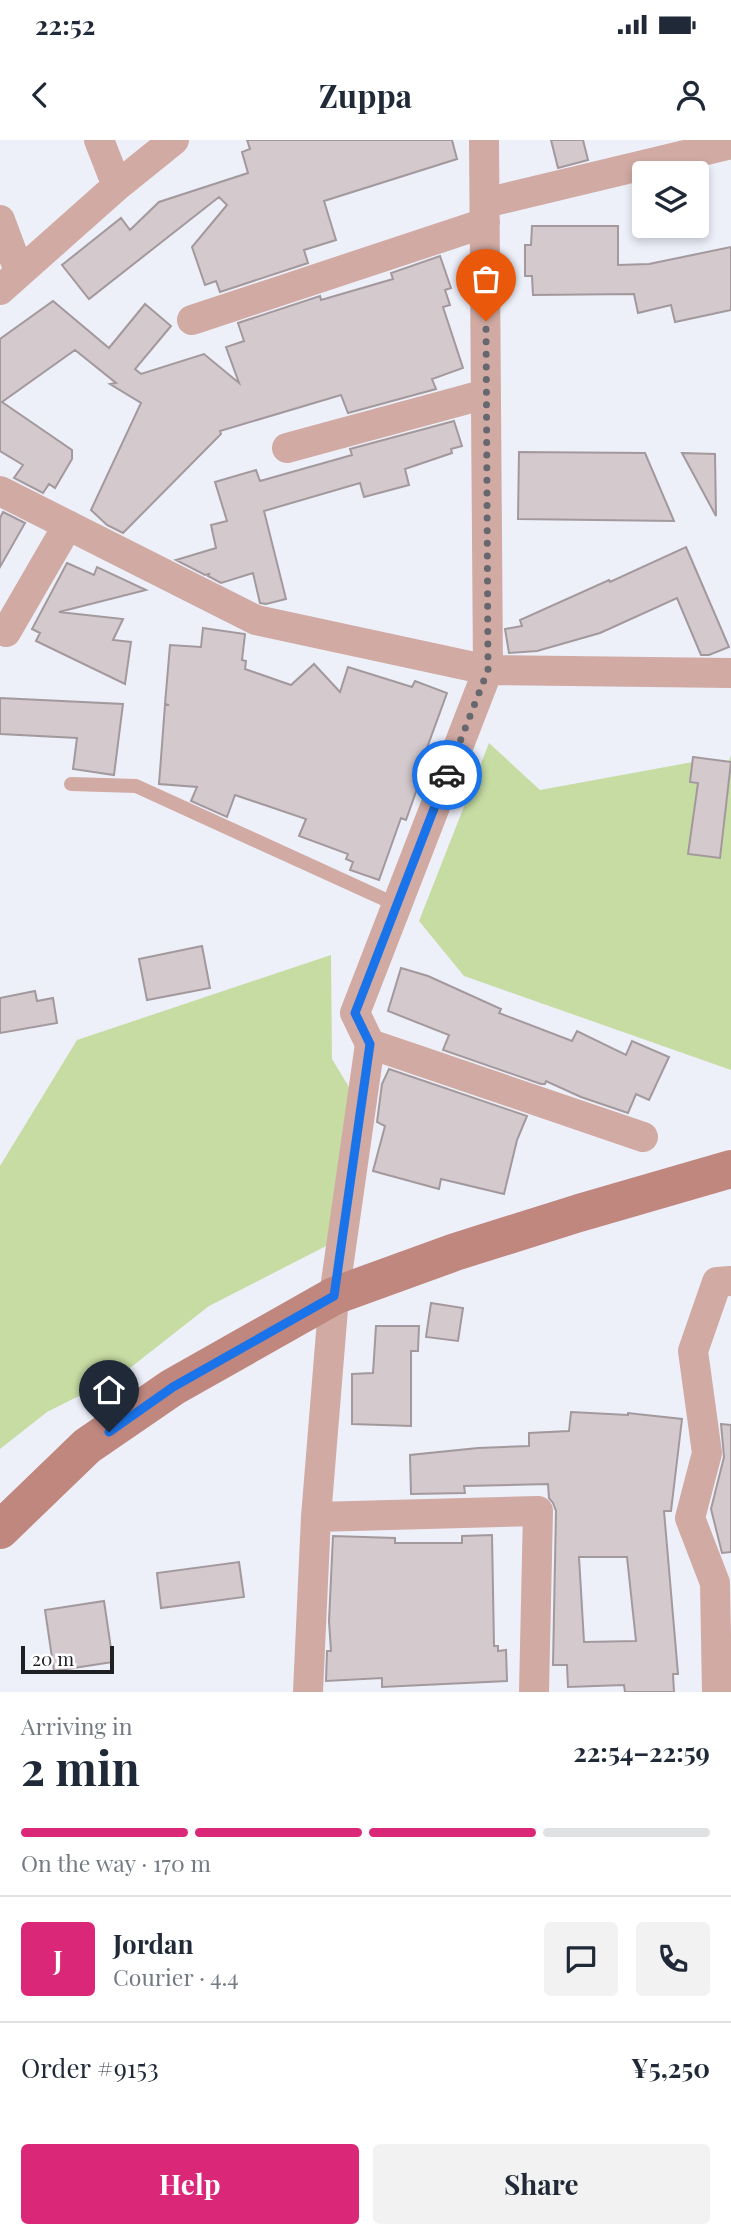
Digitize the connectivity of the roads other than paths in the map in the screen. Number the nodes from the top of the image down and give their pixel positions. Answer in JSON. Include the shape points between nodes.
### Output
{"nodes":[{"id":1,"x":99,"y":140,"type":"edge"},
{"id":2,"x":174,"y":140,"type":"edge"},
{"id":3,"x":484,"y":140,"type":"edge"},
{"id":4,"x":731,"y":144,"type":"edge"},
{"id":5,"x":117,"y":186,"type":"junction"},
{"id":6,"x":485,"y":213,"type":"junction"},
{"id":7,"x":0,"y":220,"type":"edge"},
{"id":8,"x":10,"y":281,"type":"edge"},
{"id":9,"x":192,"y":320,"type":"dead end"},
{"id":10,"x":486,"y":394,"type":"junction"},
{"id":11,"x":287,"y":448,"type":"dead end"},
{"id":12,"x":0,"y":491,"type":"edge"},
{"id":13,"x":68,"y":525,"type":"junction"},
{"id":14,"x":6,"y":632,"type":"dead end"},
{"id":15,"x":488,"y":670,"type":"junction"},
{"id":16,"x":731,"y":673,"type":"edge"},
{"id":17,"x":71,"y":784,"type":"dead end"},
{"id":18,"x":397,"y":905,"type":"junction"},
{"id":19,"x":370,"y":1044,"type":"junction"},
{"id":20,"x":643,"y":1137,"type":"dead end"},
{"id":21,"x":731,"y":1169,"type":"edge"},
{"id":22,"x":731,"y":1281,"type":"edge"},
{"id":23,"x":334,"y":1296,"type":"junction"},
{"id":24,"x":316,"y":1517,"type":"junction"},
{"id":25,"x":0,"y":1530,"type":"edge"},
{"id":26,"x":308,"y":1692,"type":"edge"},
{"id":27,"x":534,"y":1692,"type":"edge"},
{"id":28,"x":717,"y":1692,"type":"edge"}],
"edges":[{"from":1,"to":5,"type":"street"},
{"from":2,"to":5,"type":"street"},
{"from":3,"to":6,"type":"street"},
{"from":4,"to":6,"type":"street"},
{"from":5,"to":8,"type":"street"},
{"from":6,"to":9,"type":"street"},
{"from":6,"to":10,"type":"street"},
{"from":7,"to":8,"type":"street"},
{"from":10,"to":11,"type":"street"},
{"from":10,"to":15,"type":"street"},
{"from":12,"to":13,"type":"street"},
{"from":13,"to":14,"type":"street"},
{"from":13,"to":15,"type":"street","via":[[256,620]]},
{"from":15,"to":16,"type":"street"},
{"from":15,"to":18,"type":"street"},
{"from":17,"to":18,"type":"lane","via":[[136,786]]},
{"from":18,"to":19,"type":"street","via":[[355,1013]]},
{"from":19,"to":20,"type":"street"},
{"from":19,"to":23,"type":"street"},
{"from":21,"to":23,"type":"street","via":[[468,1248]]},
{"from":22,"to":28,"type":"street","via":[[717,1282],[693,1351],[707,1453],[690,1518],[715,1583]]},
{"from":23,"to":24,"type":"street"},
{"from":23,"to":25,"type":"street","via":[[173,1387],[87,1446]]},
{"from":24,"to":26,"type":"street"},
{"from":24,"to":27,"type":"street","via":[[538,1511]]}]}
